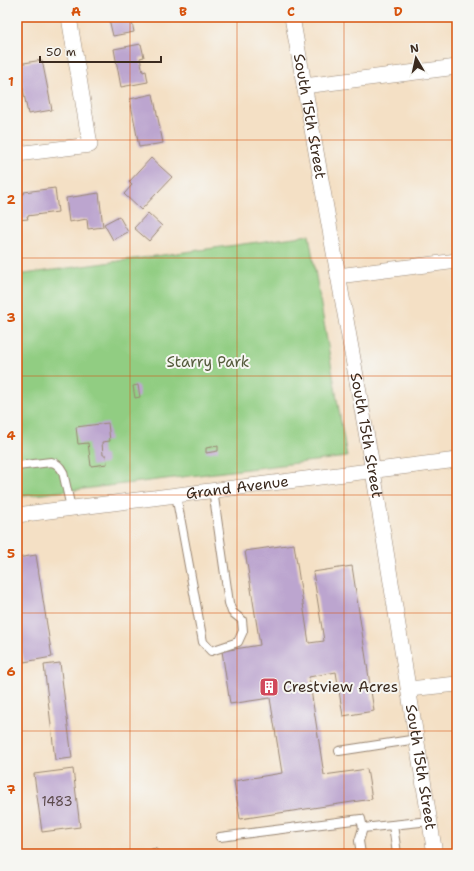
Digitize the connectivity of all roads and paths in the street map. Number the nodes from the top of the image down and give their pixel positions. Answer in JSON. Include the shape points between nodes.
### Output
{"nodes":[{"id":1,"x":69,"y":17,"type":"edge"},
{"id":2,"x":292,"y":17,"type":"edge"},
{"id":3,"x":457,"y":67,"type":"edge"},
{"id":4,"x":304,"y":86,"type":"junction"},
{"id":5,"x":17,"y":154,"type":"edge"},
{"id":6,"x":457,"y":261,"type":"edge"},
{"id":7,"x":338,"y":276,"type":"junction"},
{"id":8,"x":457,"y":460,"type":"edge"},
{"id":9,"x":17,"y":466,"type":"edge"},
{"id":10,"x":373,"y":471,"type":"junction"},
{"id":11,"x":213,"y":490,"type":"junction"},
{"id":12,"x":176,"y":495,"type":"junction"},
{"id":13,"x":71,"y":508,"type":"junction"},
{"id":14,"x":17,"y":514,"type":"edge"},
{"id":15,"x":457,"y":684,"type":"edge"},
{"id":16,"x":409,"y":689,"type":"junction"},
{"id":17,"x":417,"y":739,"type":"junction"},
{"id":18,"x":339,"y":751,"type":"dead end"},
{"id":19,"x":430,"y":820,"type":"junction"},
{"id":20,"x":393,"y":825,"type":"junction"},
{"id":21,"x":363,"y":828,"type":"junction"},
{"id":22,"x":220,"y":837,"type":"dead end"},
{"id":23,"x":361,"y":854,"type":"edge"},
{"id":24,"x":397,"y":854,"type":"edge"},
{"id":25,"x":435,"y":854,"type":"edge"}],
"edges":[{"from":1,"to":5,"type":"street","via":[[90,145]]},
{"from":2,"to":4,"type":"street","name":"South 15th Street"},
{"from":3,"to":4,"type":"street"},
{"from":4,"to":7,"type":"street","name":"South 15th Street"},
{"from":6,"to":7,"type":"street"},
{"from":7,"to":10,"type":"street","name":"South 15th Street"},
{"from":8,"to":10,"type":"street","name":"Grand Avenue"},
{"from":9,"to":13,"type":"lane","via":[[56,463],[63,472]]},
{"from":10,"to":11,"type":"street","name":"Grand Avenue"},
{"from":10,"to":16,"type":"street","name":"South 15th Street"},
{"from":11,"to":12,"type":"street","name":"Grand Avenue"},
{"from":11,"to":12,"type":"lane","via":[[229,603],[232,612],[242,620],[243,631],[238,642],[211,650],[203,642]]},
{"from":12,"to":13,"type":"street","name":"Grand Avenue"},
{"from":13,"to":14,"type":"street","name":"Grand Avenue"},
{"from":15,"to":16,"type":"street"},
{"from":16,"to":17,"type":"street","name":"South 15th Street"},
{"from":17,"to":18,"type":"lane"},
{"from":17,"to":19,"type":"street","name":"South 15th Street"},
{"from":19,"to":20,"type":"lane"},
{"from":19,"to":25,"type":"street","name":"South 15th Street"},
{"from":20,"to":21,"type":"lane"},
{"from":20,"to":24,"type":"lane"},
{"from":21,"to":22,"type":"lane","via":[[362,819]]},
{"from":21,"to":23,"type":"lane","via":[[359,841]]}]}
